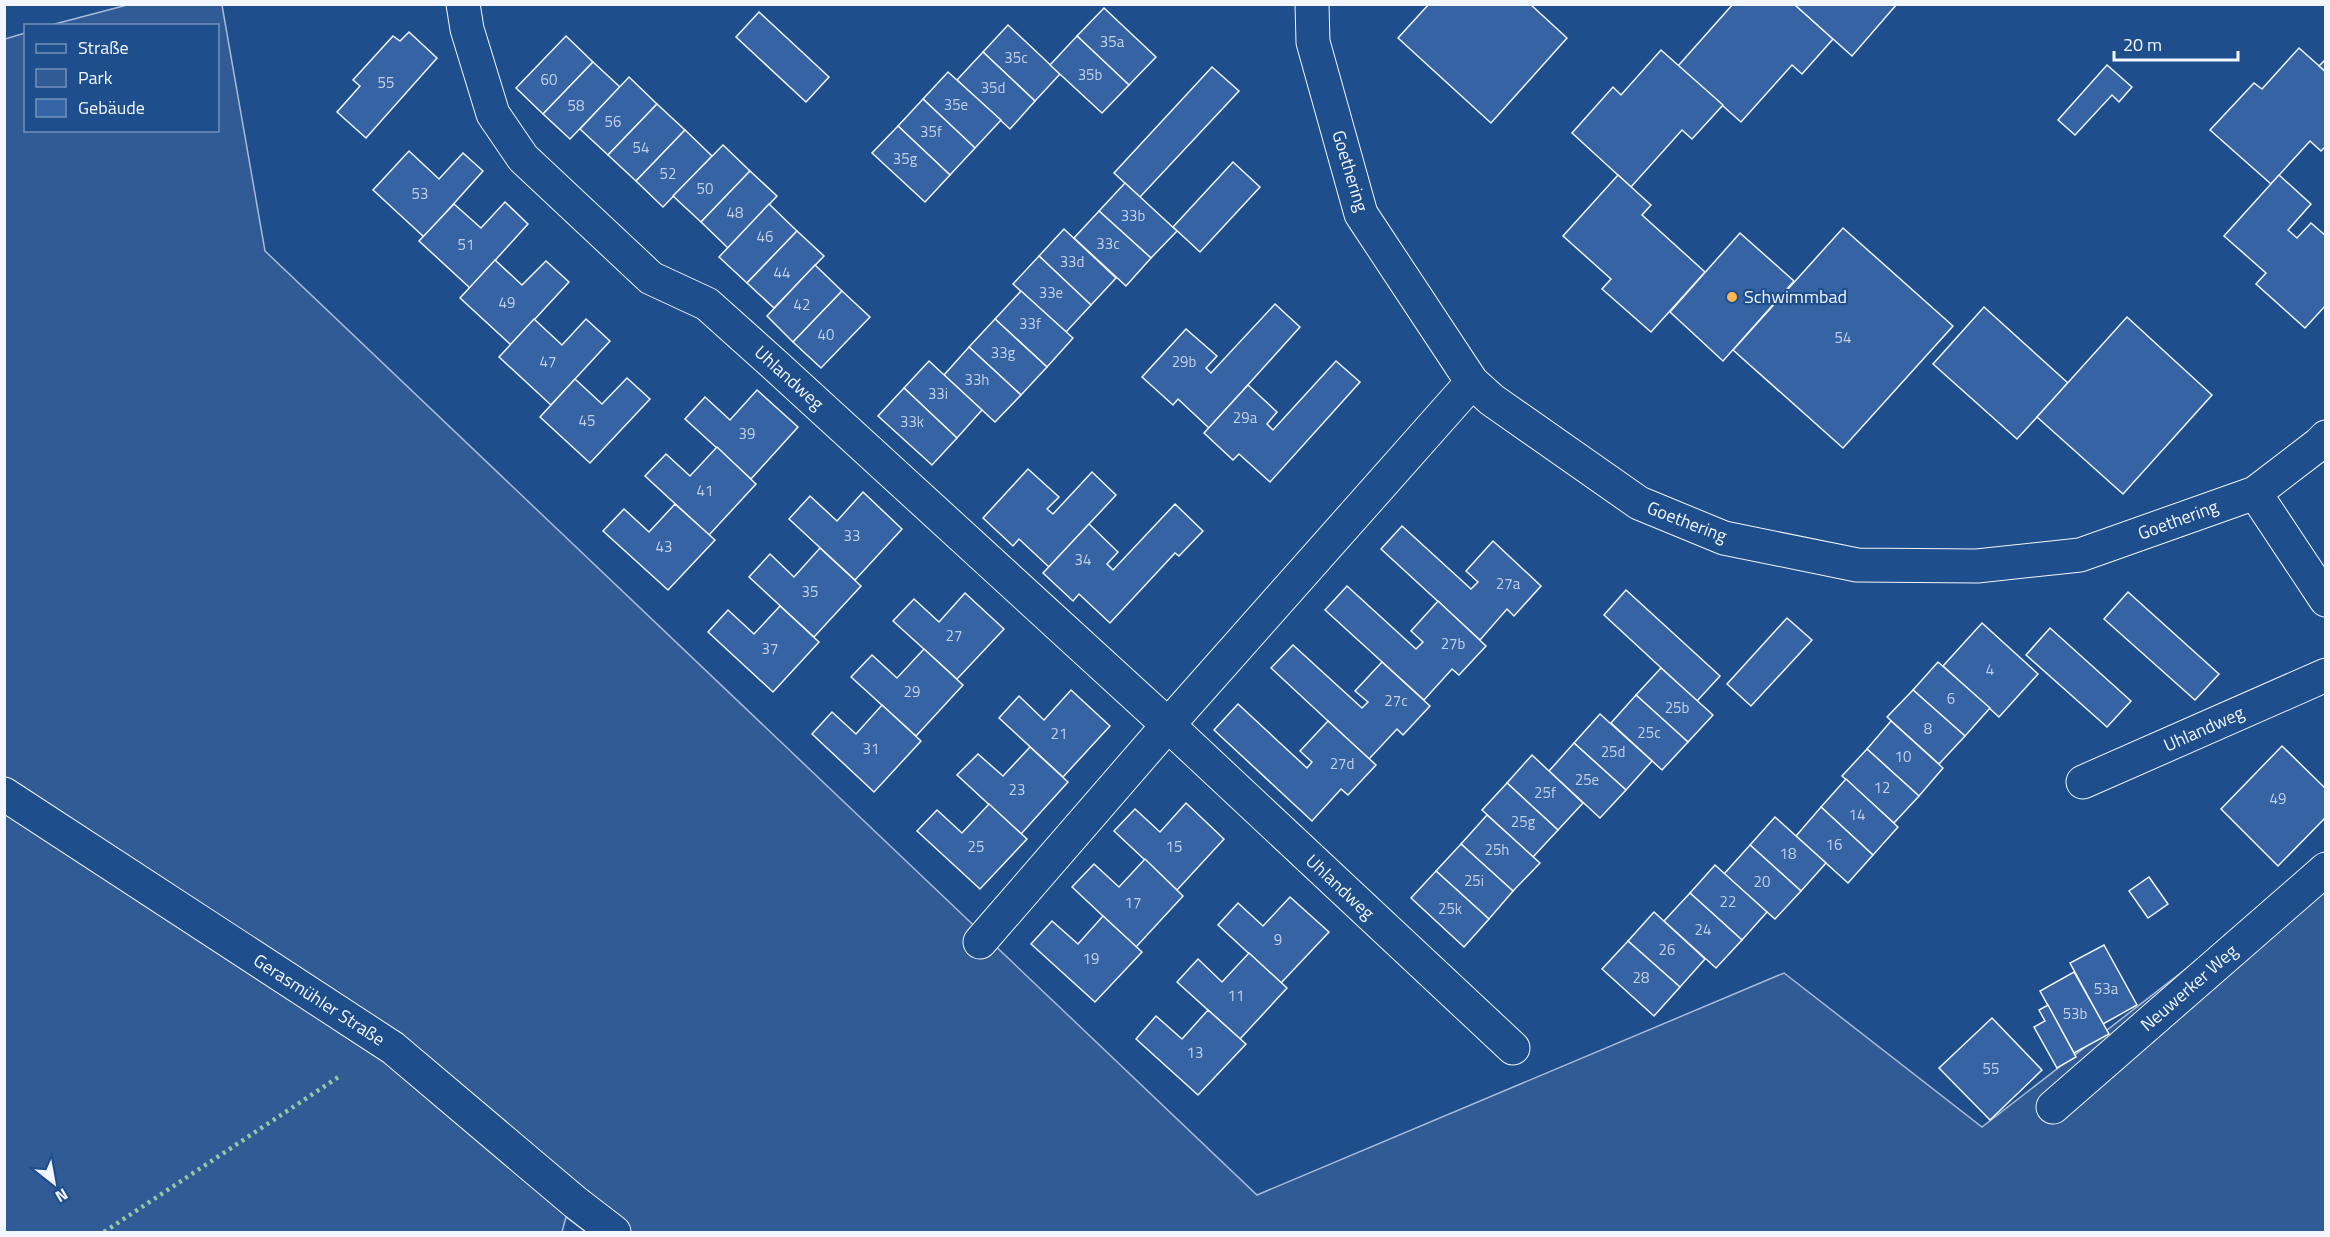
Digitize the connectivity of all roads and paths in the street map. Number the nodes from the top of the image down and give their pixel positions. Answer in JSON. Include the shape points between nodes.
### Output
{"nodes":[{"id":1,"x":463,"y":4,"type":"edge"},
{"id":2,"x":1312,"y":4,"type":"edge"},
{"id":3,"x":1472,"y":382,"type":"junction"},
{"id":4,"x":2325,"y":437,"type":"edge"},
{"id":5,"x":2255,"y":493,"type":"junction"},
{"id":6,"x":2325,"y":600,"type":"edge"},
{"id":7,"x":2325,"y":675,"type":"edge"},
{"id":8,"x":1168,"y":726,"type":"junction"},
{"id":9,"x":2083,"y":782,"type":"dead end"},
{"id":10,"x":4,"y":794,"type":"edge"},
{"id":11,"x":2325,"y":869,"type":"edge"},
{"id":12,"x":980,"y":942,"type":"dead end"},
{"id":13,"x":1513,"y":1048,"type":"dead end"},
{"id":14,"x":2053,"y":1107,"type":"dead end"},
{"id":15,"x":614,"y":1233,"type":"edge"}],
"edges":[{"from":1,"to":8,"type":"street","name":"Uhlandweg","via":[[493,114],[523,158],[651,278],[707,304]]},
{"from":2,"to":3,"type":"street","name":"Goethering","via":[[1313,42],[1361,214]]},
{"from":3,"to":5,"type":"street","name":"Goethering","via":[[1639,503],[1724,537],[1857,565],[1977,566],[2080,555]]},
{"from":3,"to":8,"type":"street"},
{"from":4,"to":5,"type":"street","name":"Goethering"},
{"from":5,"to":6,"type":"street"},
{"from":7,"to":9,"type":"street","name":"Uhlandweg"},
{"from":8,"to":12,"type":"street"},
{"from":8,"to":13,"type":"street","name":"Uhlandweg"},
{"from":10,"to":15,"type":"street","name":"Gerasmühler Straße","via":[[393,1048]]},
{"from":11,"to":14,"type":"street","name":"Neuwerker Weg"}]}
